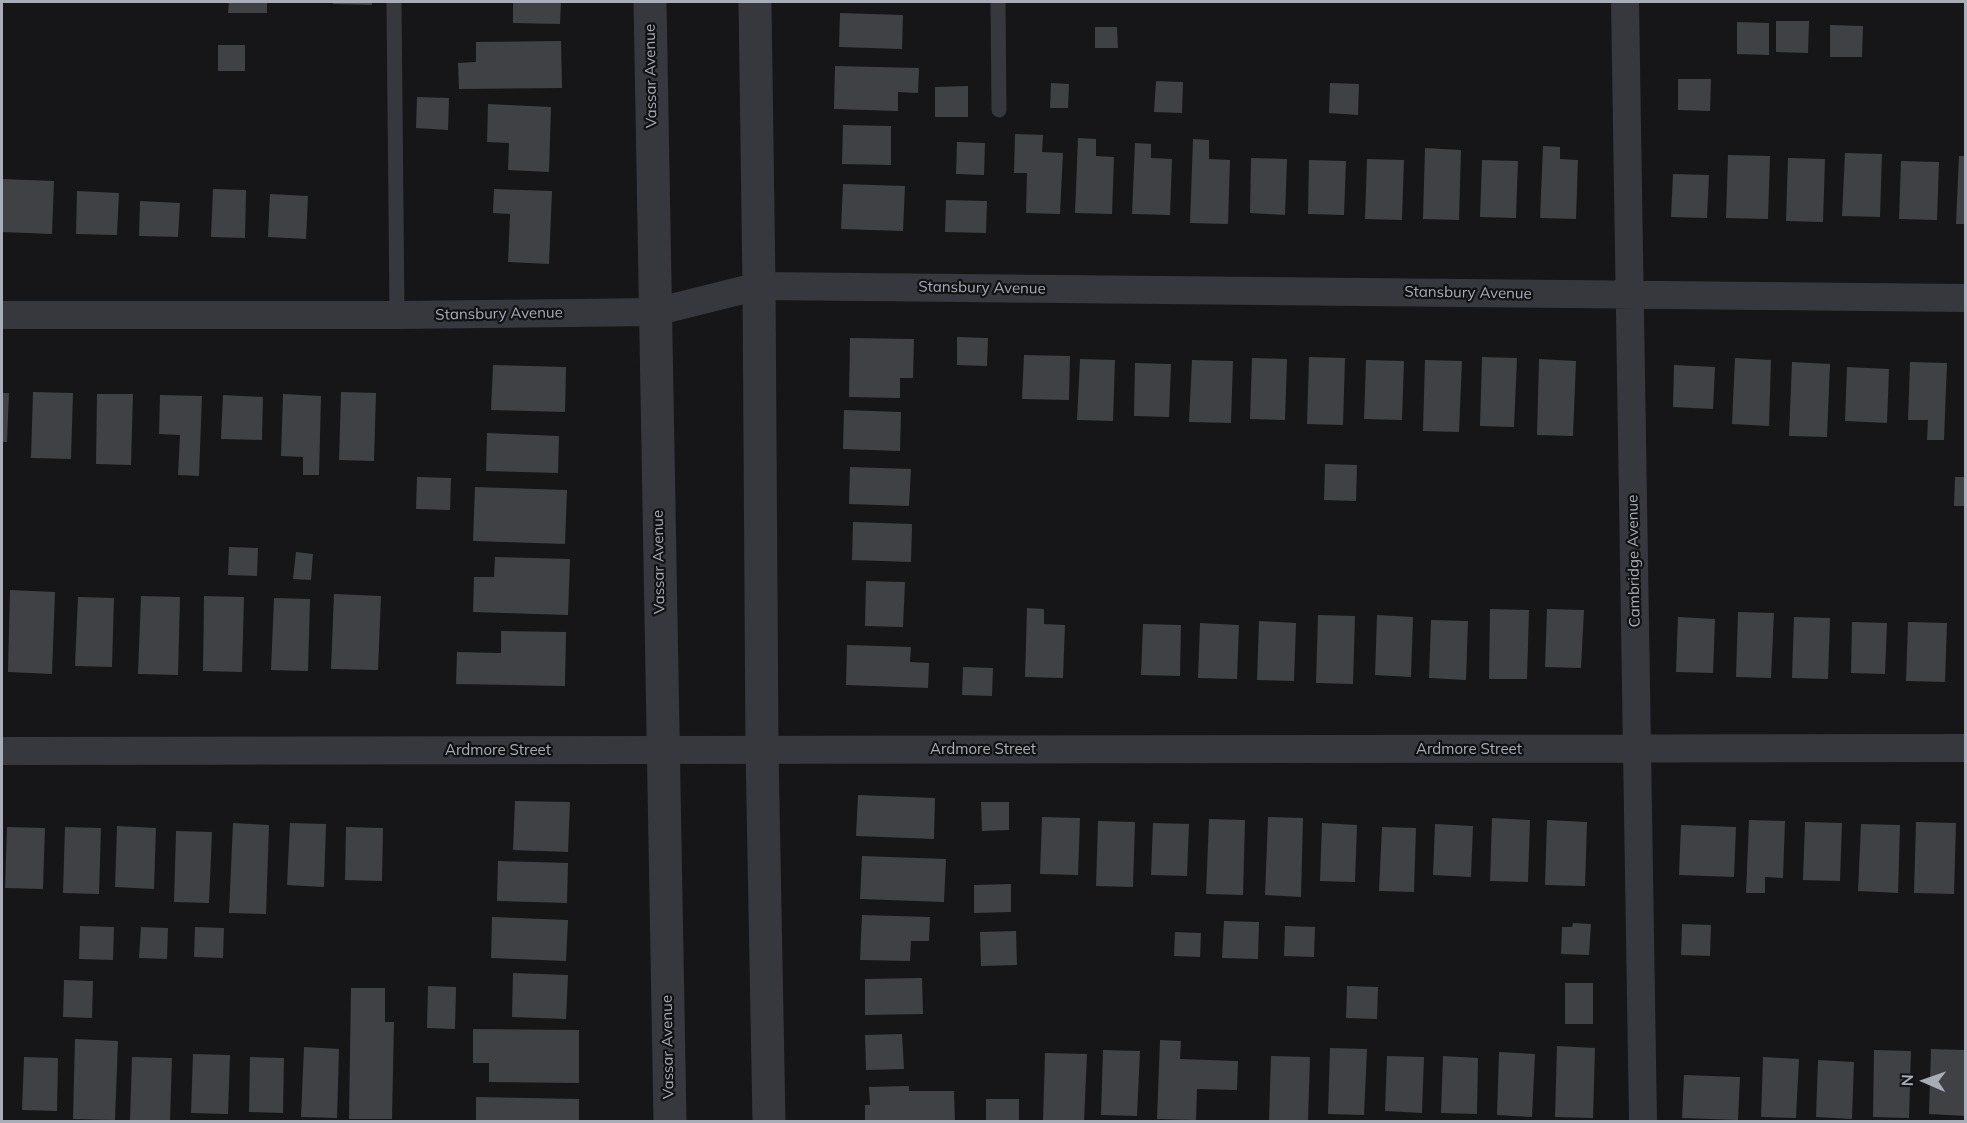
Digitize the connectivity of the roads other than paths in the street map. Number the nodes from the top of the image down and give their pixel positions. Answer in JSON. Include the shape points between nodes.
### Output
{"nodes":[{"id":1,"x":394,"y":2,"type":"edge"},
{"id":2,"x":650,"y":2,"type":"edge"},
{"id":3,"x":755,"y":2,"type":"edge"},
{"id":4,"x":998,"y":2,"type":"edge"},
{"id":5,"x":1625,"y":2,"type":"edge"},
{"id":6,"x":999,"y":110,"type":"dead end"},
{"id":7,"x":759,"y":286,"type":"junction"},
{"id":8,"x":1629,"y":294,"type":"junction"},
{"id":9,"x":1965,"y":298,"type":"edge"},
{"id":10,"x":655,"y":312,"type":"junction"},
{"id":11,"x":2,"y":315,"type":"edge"},
{"id":12,"x":397,"y":315,"type":"junction"},
{"id":13,"x":1965,"y":748,"type":"edge"},
{"id":14,"x":762,"y":749,"type":"junction"},
{"id":15,"x":1637,"y":749,"type":"junction"},
{"id":16,"x":663,"y":750,"type":"junction"},
{"id":17,"x":2,"y":751,"type":"edge"},
{"id":18,"x":670,"y":1122,"type":"edge"},
{"id":19,"x":769,"y":1122,"type":"edge"},
{"id":20,"x":1643,"y":1122,"type":"edge"}],
"edges":[{"from":1,"to":12,"type":"lane"},
{"from":2,"to":10,"type":"street","name":"Vassar Avenue"},
{"from":3,"to":7,"type":"street"},
{"from":4,"to":6,"type":"lane"},
{"from":5,"to":8,"type":"street","name":"Cambridge Avenue"},
{"from":7,"to":8,"type":"street","name":"Stansbury Avenue"},
{"from":7,"to":10,"type":"street","name":"Stansbury Avenue"},
{"from":7,"to":14,"type":"street"},
{"from":8,"to":9,"type":"street","name":"Stansbury Avenue"},
{"from":8,"to":15,"type":"street","name":"Cambridge Avenue"},
{"from":10,"to":12,"type":"street","name":"Stansbury Avenue"},
{"from":10,"to":16,"type":"street","name":"Vassar Avenue"},
{"from":11,"to":12,"type":"street","name":"Stansbury Avenue"},
{"from":13,"to":15,"type":"street","name":"Ardmore Street"},
{"from":14,"to":15,"type":"street","name":"Ardmore Street"},
{"from":14,"to":16,"type":"street","name":"Ardmore Street"},
{"from":14,"to":19,"type":"street"},
{"from":15,"to":20,"type":"street","name":"Cambridge Avenue"},
{"from":16,"to":17,"type":"street","name":"Ardmore Street"},
{"from":16,"to":18,"type":"street","name":"Vassar Avenue"}]}
